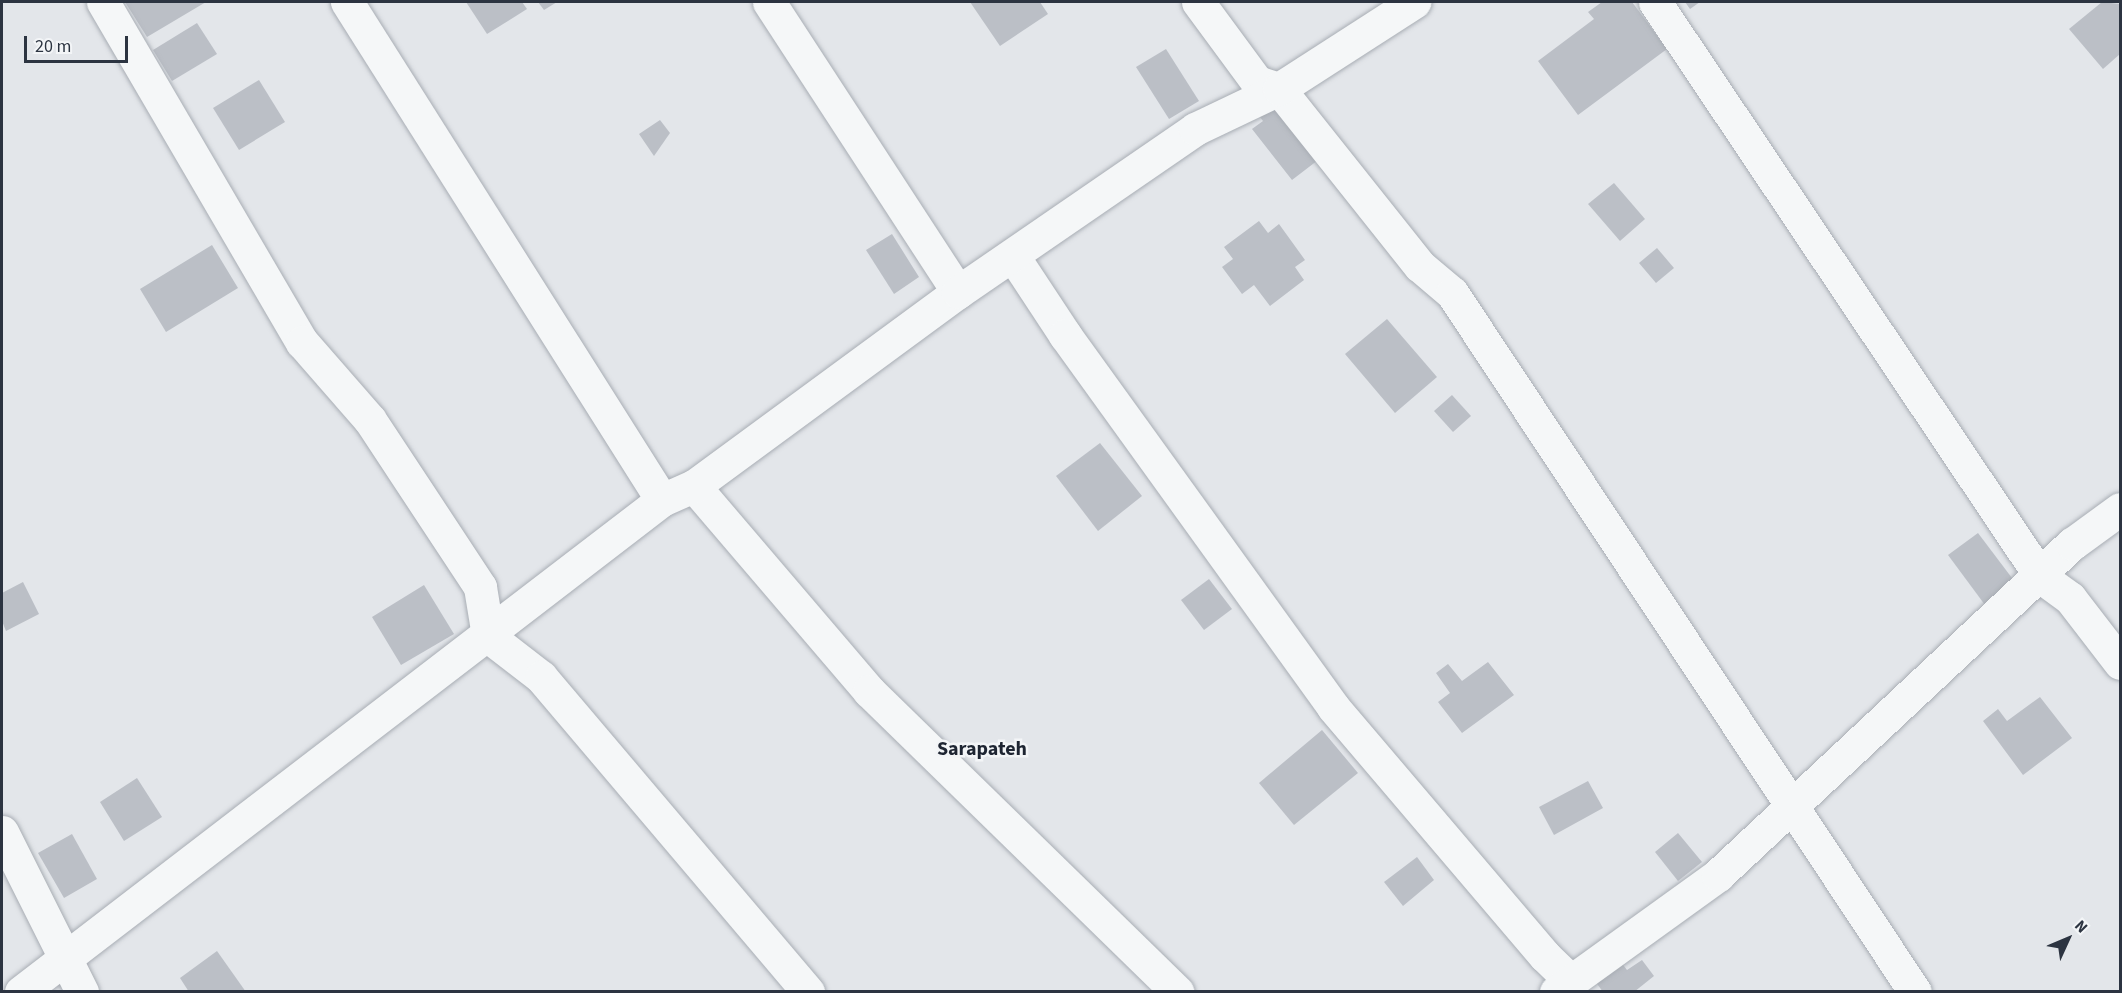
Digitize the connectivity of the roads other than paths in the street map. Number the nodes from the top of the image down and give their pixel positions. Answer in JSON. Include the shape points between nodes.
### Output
{"nodes":[{"id":1,"x":103,"y":2,"type":"edge"},
{"id":2,"x":347,"y":2,"type":"edge"},
{"id":3,"x":769,"y":2,"type":"edge"},
{"id":4,"x":1198,"y":2,"type":"edge"},
{"id":5,"x":1414,"y":2,"type":"edge"},
{"id":6,"x":1654,"y":2,"type":"edge"},
{"id":7,"x":1279,"y":89,"type":"junction"},
{"id":8,"x":1013,"y":256,"type":"junction"},
{"id":9,"x":958,"y":292,"type":"junction"},
{"id":10,"x":694,"y":486,"type":"junction"},
{"id":11,"x":663,"y":500,"type":"junction"},
{"id":12,"x":2121,"y":509,"type":"edge"},
{"id":13,"x":2041,"y":578,"type":"junction"},
{"id":14,"x":488,"y":636,"type":"junction"},
{"id":15,"x":2121,"y":663,"type":"edge"},
{"id":16,"x":1792,"y":802,"type":"junction"},
{"id":17,"x":2,"y":832,"type":"edge"},
{"id":18,"x":65,"y":954,"type":"junction"},
{"id":19,"x":1563,"y":986,"type":"edge"},
{"id":20,"x":21,"y":992,"type":"edge"},
{"id":21,"x":82,"y":992,"type":"edge"},
{"id":22,"x":808,"y":992,"type":"edge"},
{"id":23,"x":1177,"y":992,"type":"edge"},
{"id":24,"x":1916,"y":992,"type":"edge"}],
"edges":[{"from":1,"to":14,"type":"street","via":[[302,342],[369,420],[480,588]]},
{"from":2,"to":11,"type":"street"},
{"from":3,"to":9,"type":"street"},
{"from":4,"to":7,"type":"street","via":[[1257,82]]},
{"from":5,"to":7,"type":"street"},
{"from":6,"to":13,"type":"street"},
{"from":7,"to":8,"type":"street","via":[[1195,129]]},
{"from":7,"to":16,"type":"street","via":[[1420,266],[1452,293]]},
{"from":8,"to":9,"type":"street"},
{"from":8,"to":19,"type":"street","via":[[1065,335],[1333,707]]},
{"from":9,"to":10,"type":"street"},
{"from":10,"to":11,"type":"street"},
{"from":10,"to":23,"type":"street","via":[[869,691]]},
{"from":11,"to":14,"type":"street"},
{"from":12,"to":13,"type":"street","via":[[2072,544]]},
{"from":13,"to":15,"type":"street","via":[[2070,598]]},
{"from":13,"to":16,"type":"street"},
{"from":14,"to":18,"type":"street"},
{"from":14,"to":22,"type":"street","via":[[541,677]]},
{"from":16,"to":19,"type":"street","via":[[1719,875]]},
{"from":16,"to":24,"type":"street"},
{"from":17,"to":18,"type":"street"},
{"from":18,"to":20,"type":"street"},
{"from":18,"to":21,"type":"street"}]}
